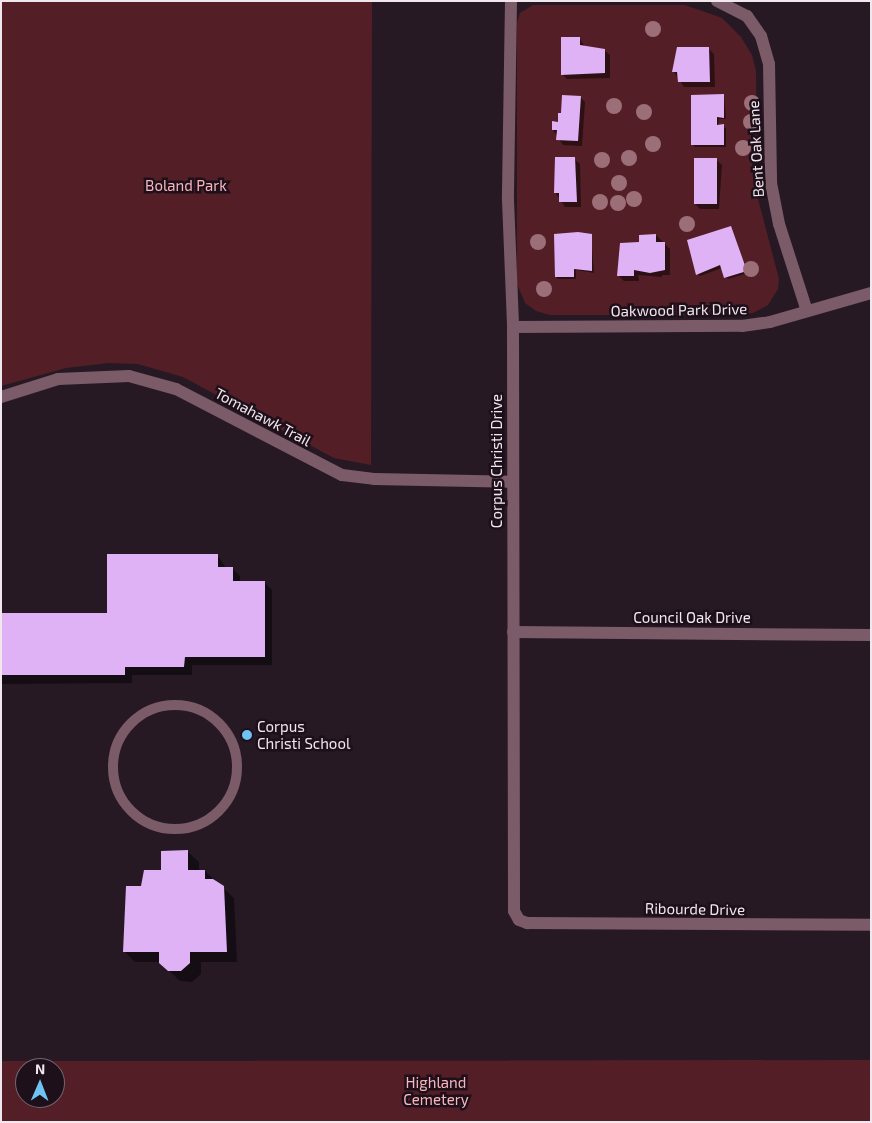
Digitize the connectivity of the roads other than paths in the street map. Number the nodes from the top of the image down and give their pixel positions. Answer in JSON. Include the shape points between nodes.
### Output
{"nodes":[{"id":1,"x":511,"y":1,"type":"edge"},
{"id":2,"x":718,"y":1,"type":"edge"},
{"id":3,"x":871,"y":293,"type":"edge"},
{"id":4,"x":807,"y":311,"type":"junction"},
{"id":5,"x":513,"y":327,"type":"junction"},
{"id":6,"x":1,"y":397,"type":"edge"},
{"id":7,"x":513,"y":482,"type":"junction"},
{"id":8,"x":513,"y":632,"type":"junction"},
{"id":9,"x":871,"y":635,"type":"edge"},
{"id":10,"x":234,"y":743,"type":"joint"},
{"id":11,"x":519,"y":920,"type":"joint"},
{"id":12,"x":871,"y":925,"type":"edge"}],
"edges":[{"from":1,"to":5,"type":"street","name":"Corpus Christi Drive","via":[[508,230]]},
{"from":2,"to":4,"type":"street","name":"Bent Oak Lane","via":[[747,16],[760,36],[769,64],[771,183],[779,224]]},
{"from":3,"to":4,"type":"street","name":"Oakwood Park Drive"},
{"from":4,"to":5,"type":"street","name":"Oakwood Park Drive","via":[[770,322],[727,327]]},
{"from":5,"to":7,"type":"street","name":"Corpus Christi Drive"},
{"from":6,"to":7,"type":"street","name":"Tomahawk Trail","via":[[58,379],[129,376],[176,389],[342,475],[374,479]]},
{"from":7,"to":8,"type":"street","name":"Corpus Christi Drive"},
{"from":8,"to":9,"type":"street","name":"Council Oak Drive"},
{"from":8,"to":11,"type":"street","name":"Corpus Christi Drive","via":[[513,882],[514,911]]},
{"from":10,"to":10,"type":"lane","via":[[221,723],[202,710],[179,704],[156,707],[136,718],[121,736],[113,758],[114,781],[123,802],[139,819],[160,828],[183,830],[205,823],[223,808],[235,788],[238,766]]},
{"from":11,"to":12,"type":"street","name":"Ribourde Drive","via":[[526,923]]}]}
